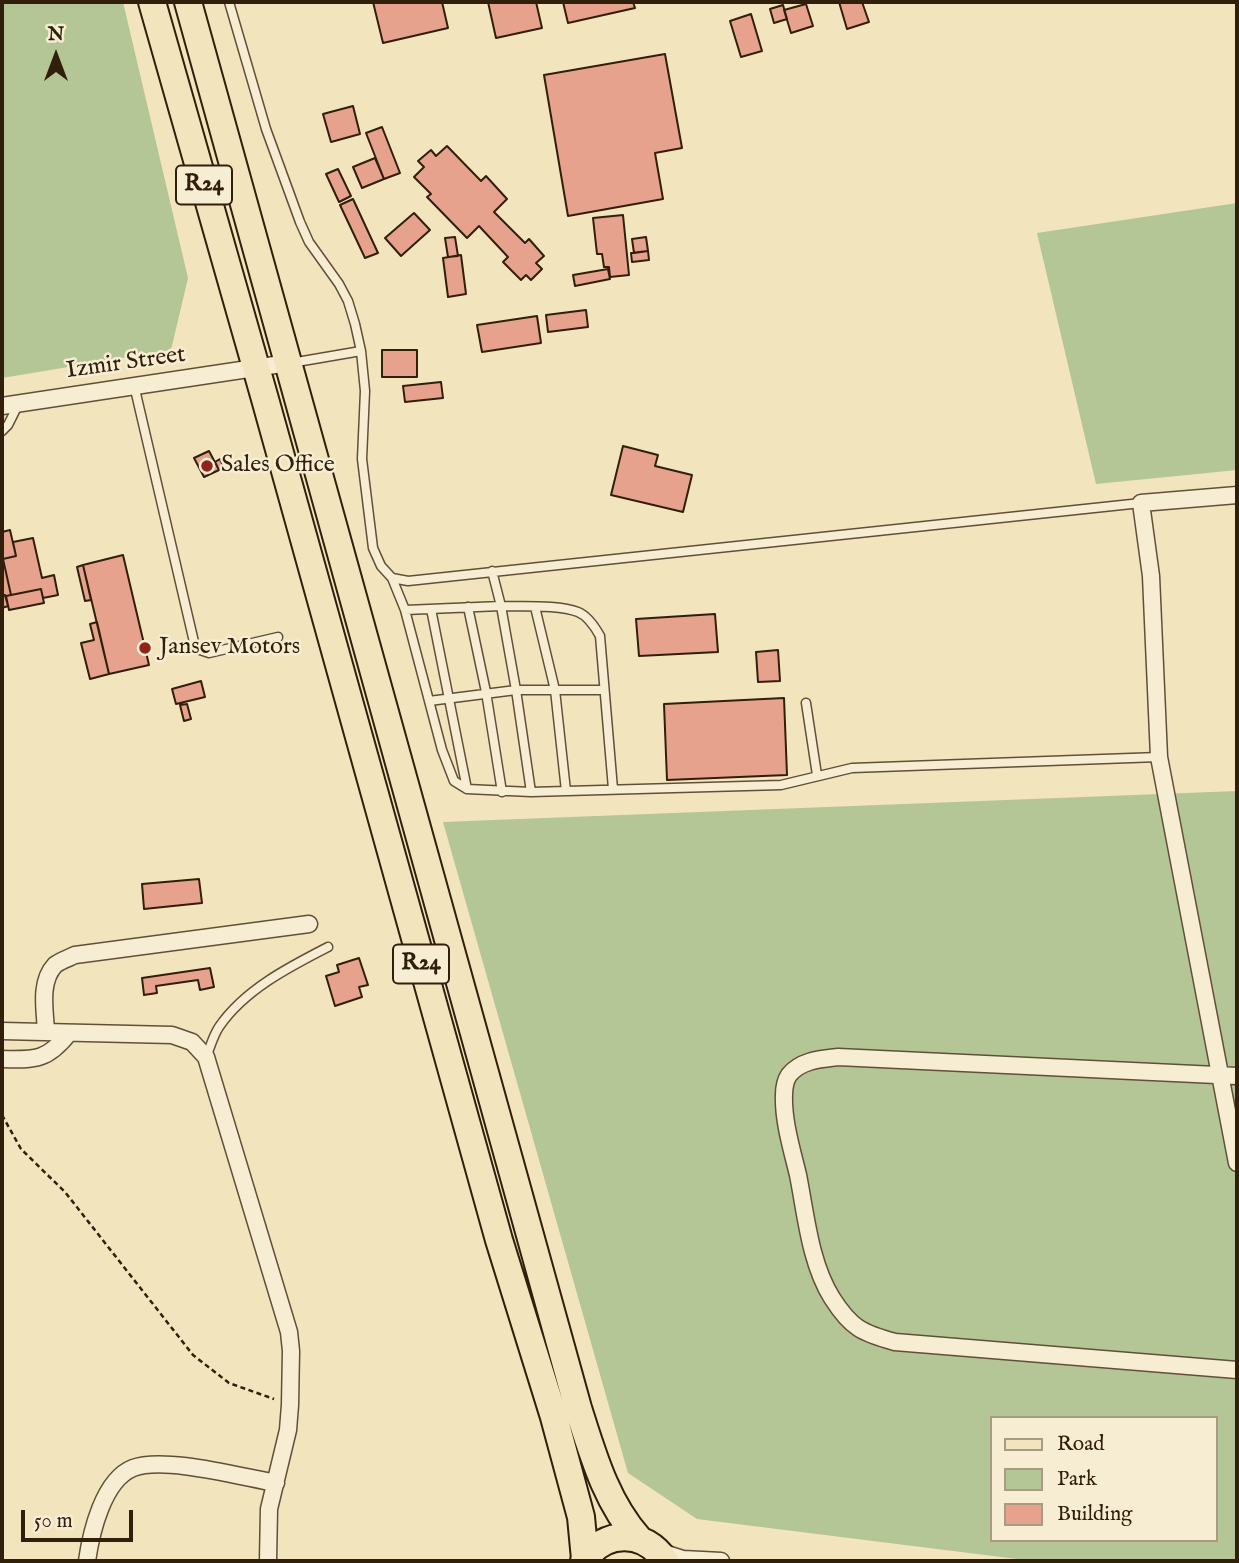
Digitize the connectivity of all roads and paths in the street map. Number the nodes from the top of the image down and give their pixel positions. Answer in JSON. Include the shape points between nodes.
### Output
{"nodes":[{"id":1,"x":152,"y":2,"type":"edge"},
{"id":2,"x":188,"y":2,"type":"edge"},
{"id":3,"x":229,"y":2,"type":"edge"},
{"id":4,"x":361,"y":351,"type":"junction"},
{"id":5,"x":288,"y":363,"type":"junction"},
{"id":6,"x":256,"y":369,"type":"junction"},
{"id":7,"x":134,"y":385,"type":"junction"},
{"id":8,"x":19,"y":403,"type":"junction"},
{"id":9,"x":2,"y":405,"type":"edge"},
{"id":10,"x":2,"y":431,"type":"edge"},
{"id":11,"x":1237,"y":495,"type":"edge"},
{"id":12,"x":1142,"y":503,"type":"junction"},
{"id":13,"x":492,"y":570,"type":"junction"},
{"id":14,"x":392,"y":578,"type":"junction"},
{"id":15,"x":500,"y":606,"type":"junction"},
{"id":16,"x":468,"y":607,"type":"junction"},
{"id":17,"x":535,"y":607,"type":"junction"},
{"id":18,"x":431,"y":609,"type":"junction"},
{"id":19,"x":405,"y":610,"type":"junction"},
{"id":20,"x":278,"y":637,"type":"dead end"},
{"id":21,"x":516,"y":690,"type":"junction"},
{"id":22,"x":555,"y":690,"type":"junction"},
{"id":23,"x":604,"y":690,"type":"junction"},
{"id":24,"x":486,"y":692,"type":"junction"},
{"id":25,"x":449,"y":698,"type":"junction"},
{"id":26,"x":429,"y":701,"type":"junction"},
{"id":27,"x":806,"y":703,"type":"dead end"},
{"id":28,"x":1158,"y":757,"type":"junction"},
{"id":29,"x":817,"y":775,"type":"junction"},
{"id":30,"x":467,"y":789,"type":"junction"},
{"id":31,"x":613,"y":789,"type":"junction"},
{"id":32,"x":566,"y":791,"type":"junction"},
{"id":33,"x":502,"y":792,"type":"junction"},
{"id":34,"x":531,"y":792,"type":"junction"},
{"id":35,"x":309,"y":924,"type":"dead end"},
{"id":36,"x":328,"y":947,"type":"dead end"},
{"id":37,"x":2,"y":1031,"type":"edge"},
{"id":38,"x":46,"y":1031,"type":"junction"},
{"id":39,"x":69,"y":1033,"type":"junction"},
{"id":40,"x":206,"y":1058,"type":"junction"},
{"id":41,"x":2,"y":1059,"type":"edge"},
{"id":42,"x":1220,"y":1075,"type":"junction"},
{"id":43,"x":1237,"y":1076,"type":"edge"},
{"id":44,"x":2,"y":1115,"type":"edge"},
{"id":45,"x":1237,"y":1163,"type":"edge"},
{"id":46,"x":1237,"y":1370,"type":"edge"},
{"id":47,"x":290,"y":1405,"type":"junction"},
{"id":48,"x":276,"y":1483,"type":"junction"},
{"id":49,"x":654,"y":1550,"type":"edge"},
{"id":50,"x":584,"y":1560,"type":"edge"},
{"id":51,"x":87,"y":1561,"type":"edge"},
{"id":52,"x":268,"y":1561,"type":"edge"},
{"id":53,"x":721,"y":1561,"type":"edge"}],
"edges":[{"from":1,"to":6,"type":"main road","number":"R24"},
{"from":2,"to":5,"type":"main road","number":"R24"},
{"from":3,"to":4,"type":"lane","via":[[295,211],[309,242],[348,301]]},
{"from":4,"to":5,"type":"lane"},
{"from":4,"to":14,"type":"lane","via":[[365,391],[362,459],[373,548]]},
{"from":5,"to":6,"type":"street","name":"Izmir Street"},
{"from":5,"to":49,"type":"main road","number":"R24","via":[[590,1448],[610,1497]]},
{"from":6,"to":7,"type":"street","name":"Izmir Street"},
{"from":6,"to":50,"type":"main road","number":"R24","via":[[499,1240],[554,1417],[581,1517]]},
{"from":7,"to":8,"type":"street","name":"Izmir Street"},
{"from":7,"to":20,"type":"lane","via":[[194,642],[209,653]]},
{"from":8,"to":9,"type":"street","name":"Izmir Street"},
{"from":8,"to":10,"type":"lane"},
{"from":11,"to":12,"type":"street"},
{"from":12,"to":13,"type":"lane"},
{"from":12,"to":28,"type":"street","via":[[1151,576]]},
{"from":13,"to":14,"type":"lane","via":[[408,581]]},
{"from":13,"to":15,"type":"lane"},
{"from":14,"to":19,"type":"lane"},
{"from":15,"to":16,"type":"lane"},
{"from":15,"to":17,"type":"lane"},
{"from":15,"to":21,"type":"lane"},
{"from":16,"to":18,"type":"lane"},
{"from":16,"to":24,"type":"lane"},
{"from":17,"to":22,"type":"lane"},
{"from":17,"to":23,"type":"lane","via":[[580,613],[593,624],[600,636]]},
{"from":18,"to":19,"type":"lane"},
{"from":18,"to":25,"type":"lane"},
{"from":19,"to":26,"type":"lane"},
{"from":21,"to":22,"type":"lane"},
{"from":21,"to":24,"type":"lane"},
{"from":21,"to":34,"type":"lane"},
{"from":22,"to":23,"type":"lane"},
{"from":22,"to":32,"type":"lane"},
{"from":23,"to":31,"type":"lane"},
{"from":24,"to":25,"type":"lane"},
{"from":24,"to":33,"type":"lane"},
{"from":25,"to":26,"type":"lane"},
{"from":25,"to":30,"type":"lane"},
{"from":26,"to":30,"type":"lane","via":[[454,781]]},
{"from":27,"to":29,"type":"lane"},
{"from":28,"to":29,"type":"lane","via":[[852,768]]},
{"from":28,"to":42,"type":"street"},
{"from":29,"to":31,"type":"lane","via":[[781,785]]},
{"from":30,"to":33,"type":"lane"},
{"from":31,"to":32,"type":"lane"},
{"from":32,"to":34,"type":"lane"},
{"from":33,"to":34,"type":"lane"},
{"from":35,"to":38,"type":"street","via":[[75,955],[56,964],[46,981]]},
{"from":36,"to":40,"type":"lane","via":[[262,985],[237,1007],[218,1028]]},
{"from":37,"to":38,"type":"street"},
{"from":38,"to":39,"type":"street"},
{"from":39,"to":40,"type":"street","via":[[172,1035],[191,1042]]},
{"from":39,"to":41,"type":"street","via":[[48,1056]]},
{"from":40,"to":47,"type":"street","via":[[289,1332]]},
{"from":42,"to":43,"type":"street"},
{"from":42,"to":45,"type":"street"},
{"from":42,"to":46,"type":"street","via":[[838,1057],[797,1068],[785,1083],[783,1097],[816,1262],[831,1297],[857,1329],[895,1342]]},
{"from":44,"to":47,"type":"path","via":[[21,1149],[65,1192],[193,1354],[229,1382]]},
{"from":47,"to":48,"type":"street"},
{"from":48,"to":51,"type":"street","via":[[171,1464],[131,1469],[117,1479],[99,1512]]},
{"from":48,"to":52,"type":"street","via":[[269,1509]]},
{"from":49,"to":50,"type":"main road","number":"R24","via":[[624,1536],[608,1539]]},
{"from":49,"to":53,"type":"street","via":[[683,1559]]}]}
